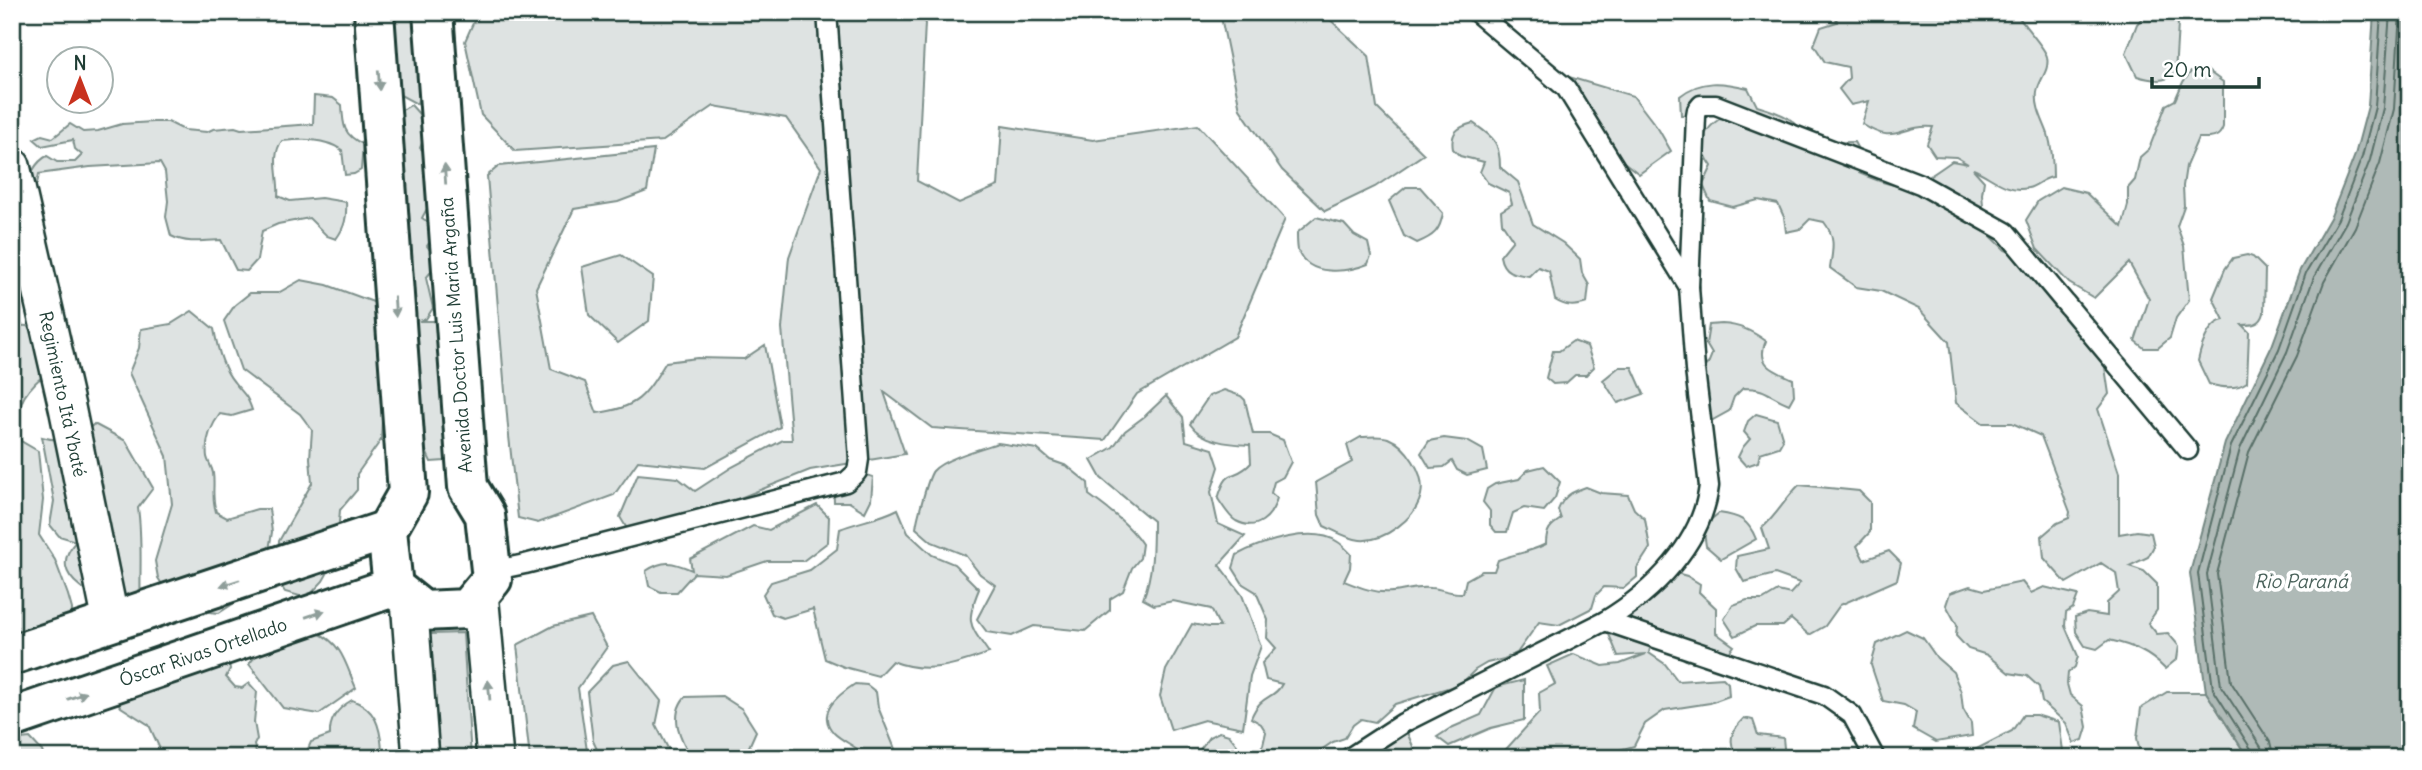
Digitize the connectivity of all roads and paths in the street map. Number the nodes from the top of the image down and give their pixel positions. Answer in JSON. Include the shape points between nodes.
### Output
{"nodes":[{"id":1,"x":374,"y":12,"type":"edge"},
{"id":2,"x":433,"y":12,"type":"edge"},
{"id":3,"x":827,"y":12,"type":"edge"},
{"id":4,"x":1476,"y":12,"type":"edge"},
{"id":5,"x":12,"y":166,"type":"edge"},
{"id":6,"x":1689,"y":287,"type":"junction"},
{"id":7,"x":2188,"y":450,"type":"dead end"},
{"id":8,"x":468,"y":487,"type":"junction"},
{"id":9,"x":408,"y":493,"type":"junction"},
{"id":10,"x":387,"y":530,"type":"junction"},
{"id":11,"x":486,"y":582,"type":"junction"},
{"id":12,"x":401,"y":593,"type":"junction"},
{"id":13,"x":1605,"y":621,"type":"junction"},
{"id":14,"x":111,"y":622,"type":"junction"},
{"id":15,"x":12,"y":655,"type":"edge"},
{"id":16,"x":12,"y":718,"type":"edge"},
{"id":17,"x":421,"y":758,"type":"edge"},
{"id":18,"x":495,"y":758,"type":"edge"},
{"id":19,"x":1349,"y":758,"type":"edge"},
{"id":20,"x":1875,"y":758,"type":"edge"}],
"edges":[{"from":1,"to":9,"type":"street","one_way":true},
{"from":8,"to":2,"type":"street","name":"Avenida Doctor Luis Maria Argaña","one_way":true},
{"from":3,"to":11,"type":"lane","via":[[857,472],[846,482],[525,564]]},
{"from":4,"to":6,"type":"lane","via":[[1566,88]]},
{"from":5,"to":14,"type":"street","name":"Regimiento Itá Ybaté"},
{"from":6,"to":7,"type":"lane","via":[[1697,110],[1708,103],[1920,184],[2006,232]]},
{"from":6,"to":13,"type":"lane","via":[[1707,503],[1680,556],[1638,599]]},
{"from":8,"to":9,"type":"street"},
{"from":8,"to":11,"type":"street","name":"Avenida Doctor Luis Maria Argaña","via":[[485,515]]},
{"from":9,"to":10,"type":"street"},
{"from":10,"to":12,"type":"street"},
{"from":10,"to":14,"type":"street","one_way":true},
{"from":11,"to":12,"type":"street","via":[[467,609],[423,611]]},
{"from":18,"to":11,"type":"street","one_way":true},
{"from":16,"to":12,"type":"street","name":"Óscar Rivas Ortellado","one_way":true},
{"from":12,"to":17,"type":"street"},
{"from":13,"to":19,"type":"lane","via":[[1403,723]]},
{"from":13,"to":20,"type":"lane","via":[[1824,695],[1852,715]]},
{"from":14,"to":15,"type":"street"}]}
